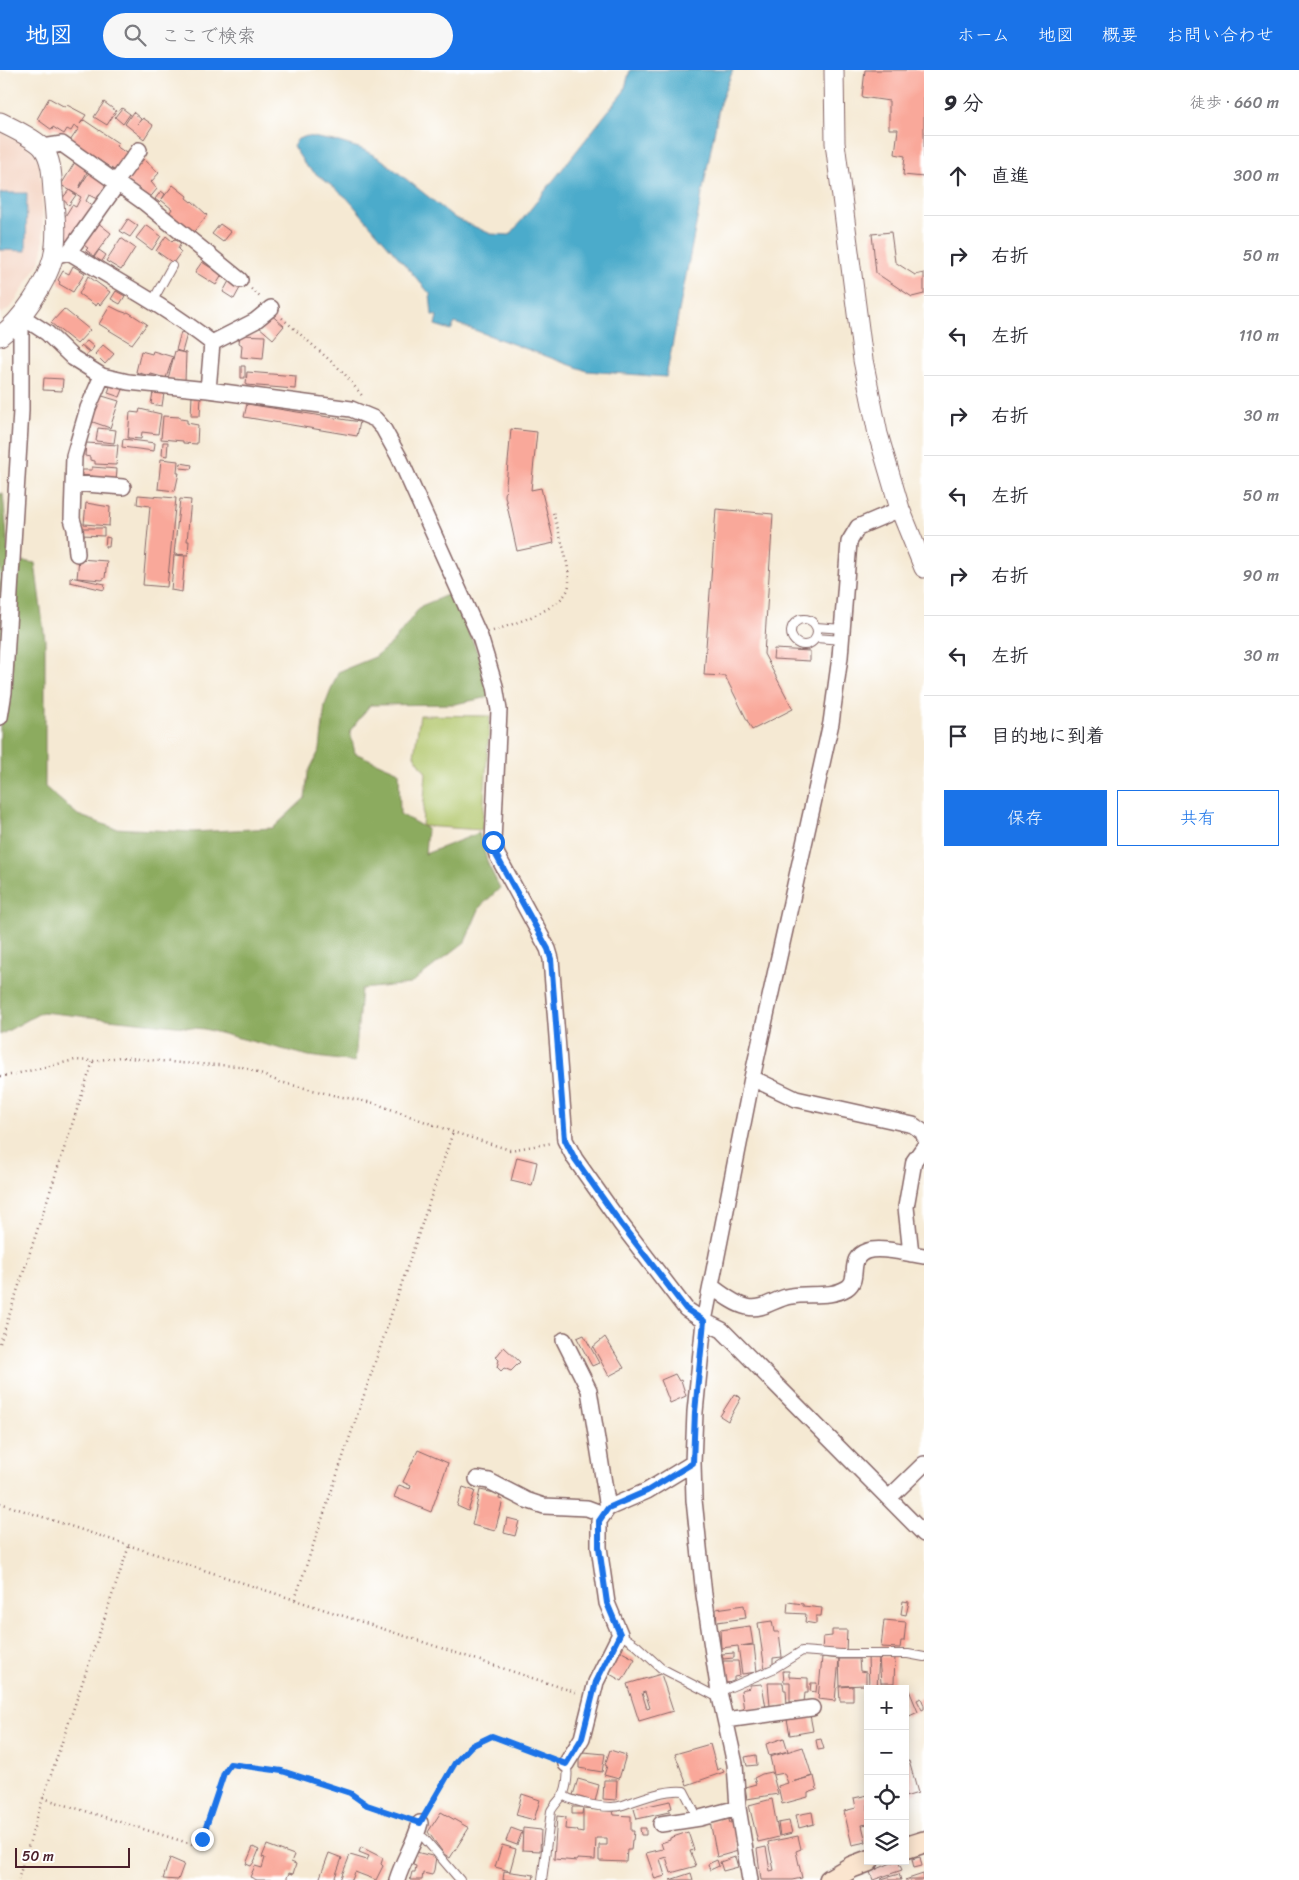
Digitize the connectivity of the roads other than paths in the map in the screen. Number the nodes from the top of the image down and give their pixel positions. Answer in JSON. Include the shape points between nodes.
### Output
{"nodes":[{"id":1,"x":834,"y":70,"type":"edge"},
{"id":2,"x":0,"y":122,"type":"edge"},
{"id":3,"x":43,"y":147,"type":"junction"},
{"id":4,"x":139,"y":150,"type":"dead end"},
{"id":5,"x":117,"y":183,"type":"junction"},
{"id":6,"x":61,"y":254,"type":"junction"},
{"id":7,"x":172,"y":266,"type":"dead end"},
{"id":8,"x":240,"y":280,"type":"road end"},
{"id":9,"x":152,"y":302,"type":"junction"},
{"id":10,"x":272,"y":308,"type":"road end"},
{"id":11,"x":21,"y":316,"type":"junction"},
{"id":12,"x":0,"y":336,"type":"edge"},
{"id":13,"x":212,"y":343,"type":"junction"},
{"id":14,"x":102,"y":376,"type":"junction"},
{"id":15,"x":208,"y":390,"type":"junction"},
{"id":16,"x":74,"y":483,"type":"junction"},
{"id":17,"x":123,"y":487,"type":"dead end"},
{"id":18,"x":900,"y":509,"type":"junction"},
{"id":19,"x":77,"y":554,"type":"dead end"},
{"id":20,"x":924,"y":568,"type":"edge"},
{"id":21,"x":816,"y":627,"type":"junction"},
{"id":22,"x":842,"y":634,"type":"junction"},
{"id":23,"x":816,"y":638,"type":"junction"},
{"id":24,"x":0,"y":717,"type":"edge"},
{"id":25,"x":752,"y":1078,"type":"junction"},
{"id":26,"x":924,"y":1136,"type":"edge"},
{"id":27,"x":924,"y":1147,"type":"edge"},
{"id":28,"x":918,"y":1255,"type":"edge"},
{"id":29,"x":711,"y":1286,"type":"junction"},
{"id":30,"x":704,"y":1321,"type":"junction"},
{"id":31,"x":564,"y":1340,"type":"dead end"},
{"id":32,"x":693,"y":1463,"type":"junction"},
{"id":33,"x":924,"y":1464,"type":"edge"},
{"id":34,"x":477,"y":1478,"type":"dead end"},
{"id":35,"x":889,"y":1498,"type":"junction"},
{"id":36,"x":606,"y":1511,"type":"junction"},
{"id":37,"x":924,"y":1534,"type":"edge"},
{"id":38,"x":620,"y":1634,"type":"junction"},
{"id":39,"x":924,"y":1657,"type":"edge"},
{"id":40,"x":719,"y":1692,"type":"junction"},
{"id":41,"x":812,"y":1708,"type":"dead end"},
{"id":42,"x":726,"y":1720,"type":"junction"},
{"id":43,"x":566,"y":1764,"type":"joint"},
{"id":44,"x":562,"y":1795,"type":"junction"},
{"id":45,"x":738,"y":1808,"type":"junction"},
{"id":46,"x":698,"y":1818,"type":"junction"},
{"id":47,"x":661,"y":1824,"type":"dead end"},
{"id":48,"x":419,"y":1829,"type":"joint"},
{"id":49,"x":864,"y":1862,"type":"edge"},
{"id":50,"x":397,"y":1880,"type":"edge"},
{"id":51,"x":460,"y":1880,"type":"edge"},
{"id":52,"x":542,"y":1880,"type":"edge"},
{"id":53,"x":750,"y":1880,"type":"edge"},
{"id":54,"x":830,"y":1880,"type":"edge"}],
"edges":[{"from":1,"to":18,"type":"street","via":[[835,143],[863,360],[878,434]]},
{"from":2,"to":3,"type":"street"},
{"from":3,"to":5,"type":"street","via":[[62,144]]},
{"from":3,"to":6,"type":"street","via":[[52,170],[55,228]]},
{"from":4,"to":5,"type":"street"},
{"from":5,"to":6,"type":"street"},
{"from":5,"to":8,"type":"street"},
{"from":6,"to":9,"type":"street"},
{"from":6,"to":11,"type":"street"},
{"from":7,"to":9,"type":"lane"},
{"from":9,"to":13,"type":"street"},
{"from":10,"to":13,"type":"street","via":[[255,321]]},
{"from":11,"to":12,"type":"street"},
{"from":11,"to":14,"type":"street","via":[[47,333],[73,358]]},
{"from":11,"to":24,"type":"street","via":[[21,411]]},
{"from":13,"to":15,"type":"street"},
{"from":14,"to":15,"type":"street"},
{"from":14,"to":16,"type":"street","via":[[88,408],[74,456]]},
{"from":15,"to":30,"type":"street","via":[[352,409],[375,419],[399,457],[480,637],[495,686],[499,710],[493,842],[496,855],[551,959],[565,1140],[638,1248],[686,1309]]},
{"from":16,"to":17,"type":"street"},
{"from":16,"to":19,"type":"street","via":[[72,519]]},
{"from":18,"to":20,"type":"street"},
{"from":18,"to":22,"type":"street","via":[[862,524],[849,542]]},
{"from":21,"to":22,"type":"lane"},
{"from":21,"to":23,"type":"lane"},
{"from":21,"to":23,"type":"lane","via":[[805,614],[795,621],[790,630],[798,644],[808,644]]},
{"from":22,"to":23,"type":"lane"},
{"from":22,"to":25,"type":"street","via":[[831,723]]},
{"from":25,"to":26,"type":"street","via":[[796,1098],[913,1125]]},
{"from":25,"to":29,"type":"street"},
{"from":27,"to":28,"type":"street","via":[[914,1161],[906,1207]]},
{"from":28,"to":29,"type":"street","via":[[875,1249],[867,1251],[858,1255],[854,1279],[848,1287],[812,1296],[791,1296],[764,1307],[747,1307]]},
{"from":29,"to":30,"type":"street"},
{"from":30,"to":32,"type":"street"},
{"from":30,"to":35,"type":"street","via":[[722,1330]]},
{"from":31,"to":36,"type":"street","via":[[589,1390]]},
{"from":32,"to":36,"type":"street"},
{"from":32,"to":40,"type":"street","via":[[704,1595]]},
{"from":33,"to":35,"type":"street"},
{"from":34,"to":36,"type":"street","via":[[544,1506]]},
{"from":35,"to":37,"type":"street"},
{"from":36,"to":38,"type":"street","via":[[599,1521],[600,1556],[607,1603]]},
{"from":38,"to":40,"type":"lane","via":[[661,1668],[715,1696]]},
{"from":38,"to":43,"type":"street","via":[[596,1682],[582,1738]]},
{"from":39,"to":40,"type":"lane","via":[[802,1651],[773,1669]]},
{"from":40,"to":42,"type":"street"},
{"from":41,"to":42,"type":"street"},
{"from":42,"to":45,"type":"street","via":[[735,1764]]},
{"from":43,"to":44,"type":"lane","via":[[568,1770]]},
{"from":44,"to":46,"type":"lane","via":[[596,1806],[613,1806],[684,1791]]},
{"from":44,"to":52,"type":"lane","via":[[551,1811]]},
{"from":45,"to":46,"type":"street"},
{"from":45,"to":53,"type":"street"},
{"from":46,"to":47,"type":"street"},
{"from":48,"to":50,"type":"street"},
{"from":48,"to":51,"type":"lane"},
{"from":49,"to":54,"type":"main road"}]}
